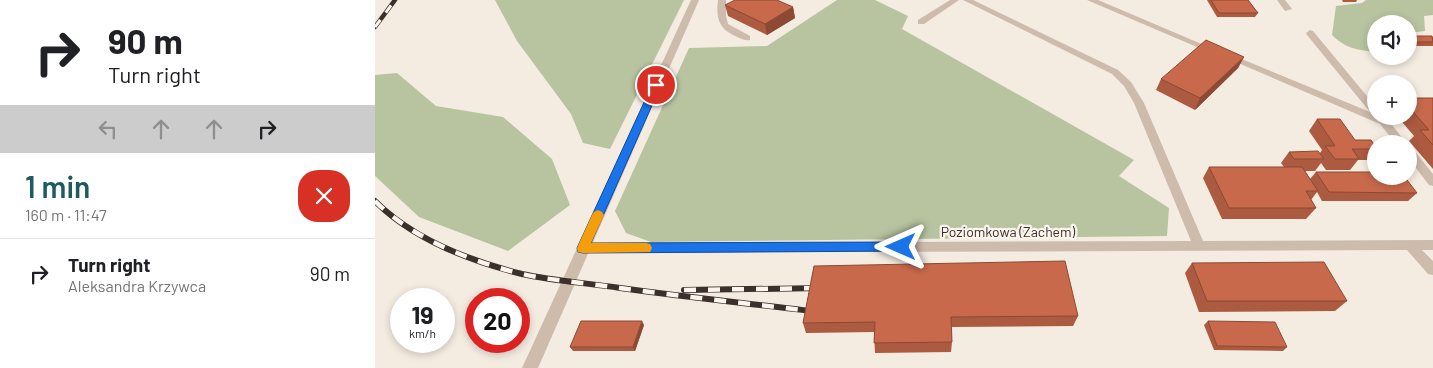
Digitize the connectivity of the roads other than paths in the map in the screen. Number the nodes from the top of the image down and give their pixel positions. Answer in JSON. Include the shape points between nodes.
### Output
{"nodes":[{"id":1,"x":695,"y":0,"type":"edge"},
{"id":2,"x":722,"y":0,"type":"edge"},
{"id":3,"x":955,"y":0,"type":"edge"},
{"id":4,"x":967,"y":0,"type":"edge"},
{"id":5,"x":1091,"y":0,"type":"edge"},
{"id":6,"x":1281,"y":0,"type":"edge"},
{"id":7,"x":1288,"y":9,"type":"dead end"},
{"id":8,"x":921,"y":22,"type":"dead end"},
{"id":9,"x":1310,"y":33,"type":"dead end"},
{"id":10,"x":747,"y":38,"type":"dead end"},
{"id":11,"x":1367,"y":102,"type":"edge"},
{"id":12,"x":1367,"y":113,"type":"edge"},
{"id":13,"x":1386,"y":125,"type":"edge"},
{"id":14,"x":1394,"y":135,"type":"edge"},
{"id":15,"x":1417,"y":162,"type":"edge"},
{"id":16,"x":1433,"y":182,"type":"edge"},
{"id":17,"x":1410,"y":245,"type":"junction"},
{"id":18,"x":1433,"y":245,"type":"edge"},
{"id":19,"x":1199,"y":246,"type":"junction"},
{"id":20,"x":583,"y":248,"type":"junction"},
{"id":21,"x":1433,"y":270,"type":"edge"},
{"id":22,"x":530,"y":368,"type":"edge"}],
"edges":[{"from":1,"to":20,"type":"street"},
{"from":2,"to":10,"type":"lane","via":[[721,22],[727,29]]},
{"from":3,"to":8,"type":"lane"},
{"from":4,"to":19,"type":"lane","via":[[1115,72],[1128,84]]},
{"from":5,"to":12,"type":"lane"},
{"from":6,"to":7,"type":"lane"},
{"from":9,"to":11,"type":"lane"},
{"from":13,"to":14,"type":"lane"},
{"from":15,"to":16,"type":"lane"},
{"from":17,"to":18,"type":"lane","name":"Poziomkowa (Zachem)"},
{"from":17,"to":19,"type":"lane","name":"Poziomkowa (Zachem)"},
{"from":17,"to":21,"type":"lane"},
{"from":19,"to":20,"type":"lane","name":"Poziomkowa (Zachem)"},
{"from":20,"to":22,"type":"street"}]}
